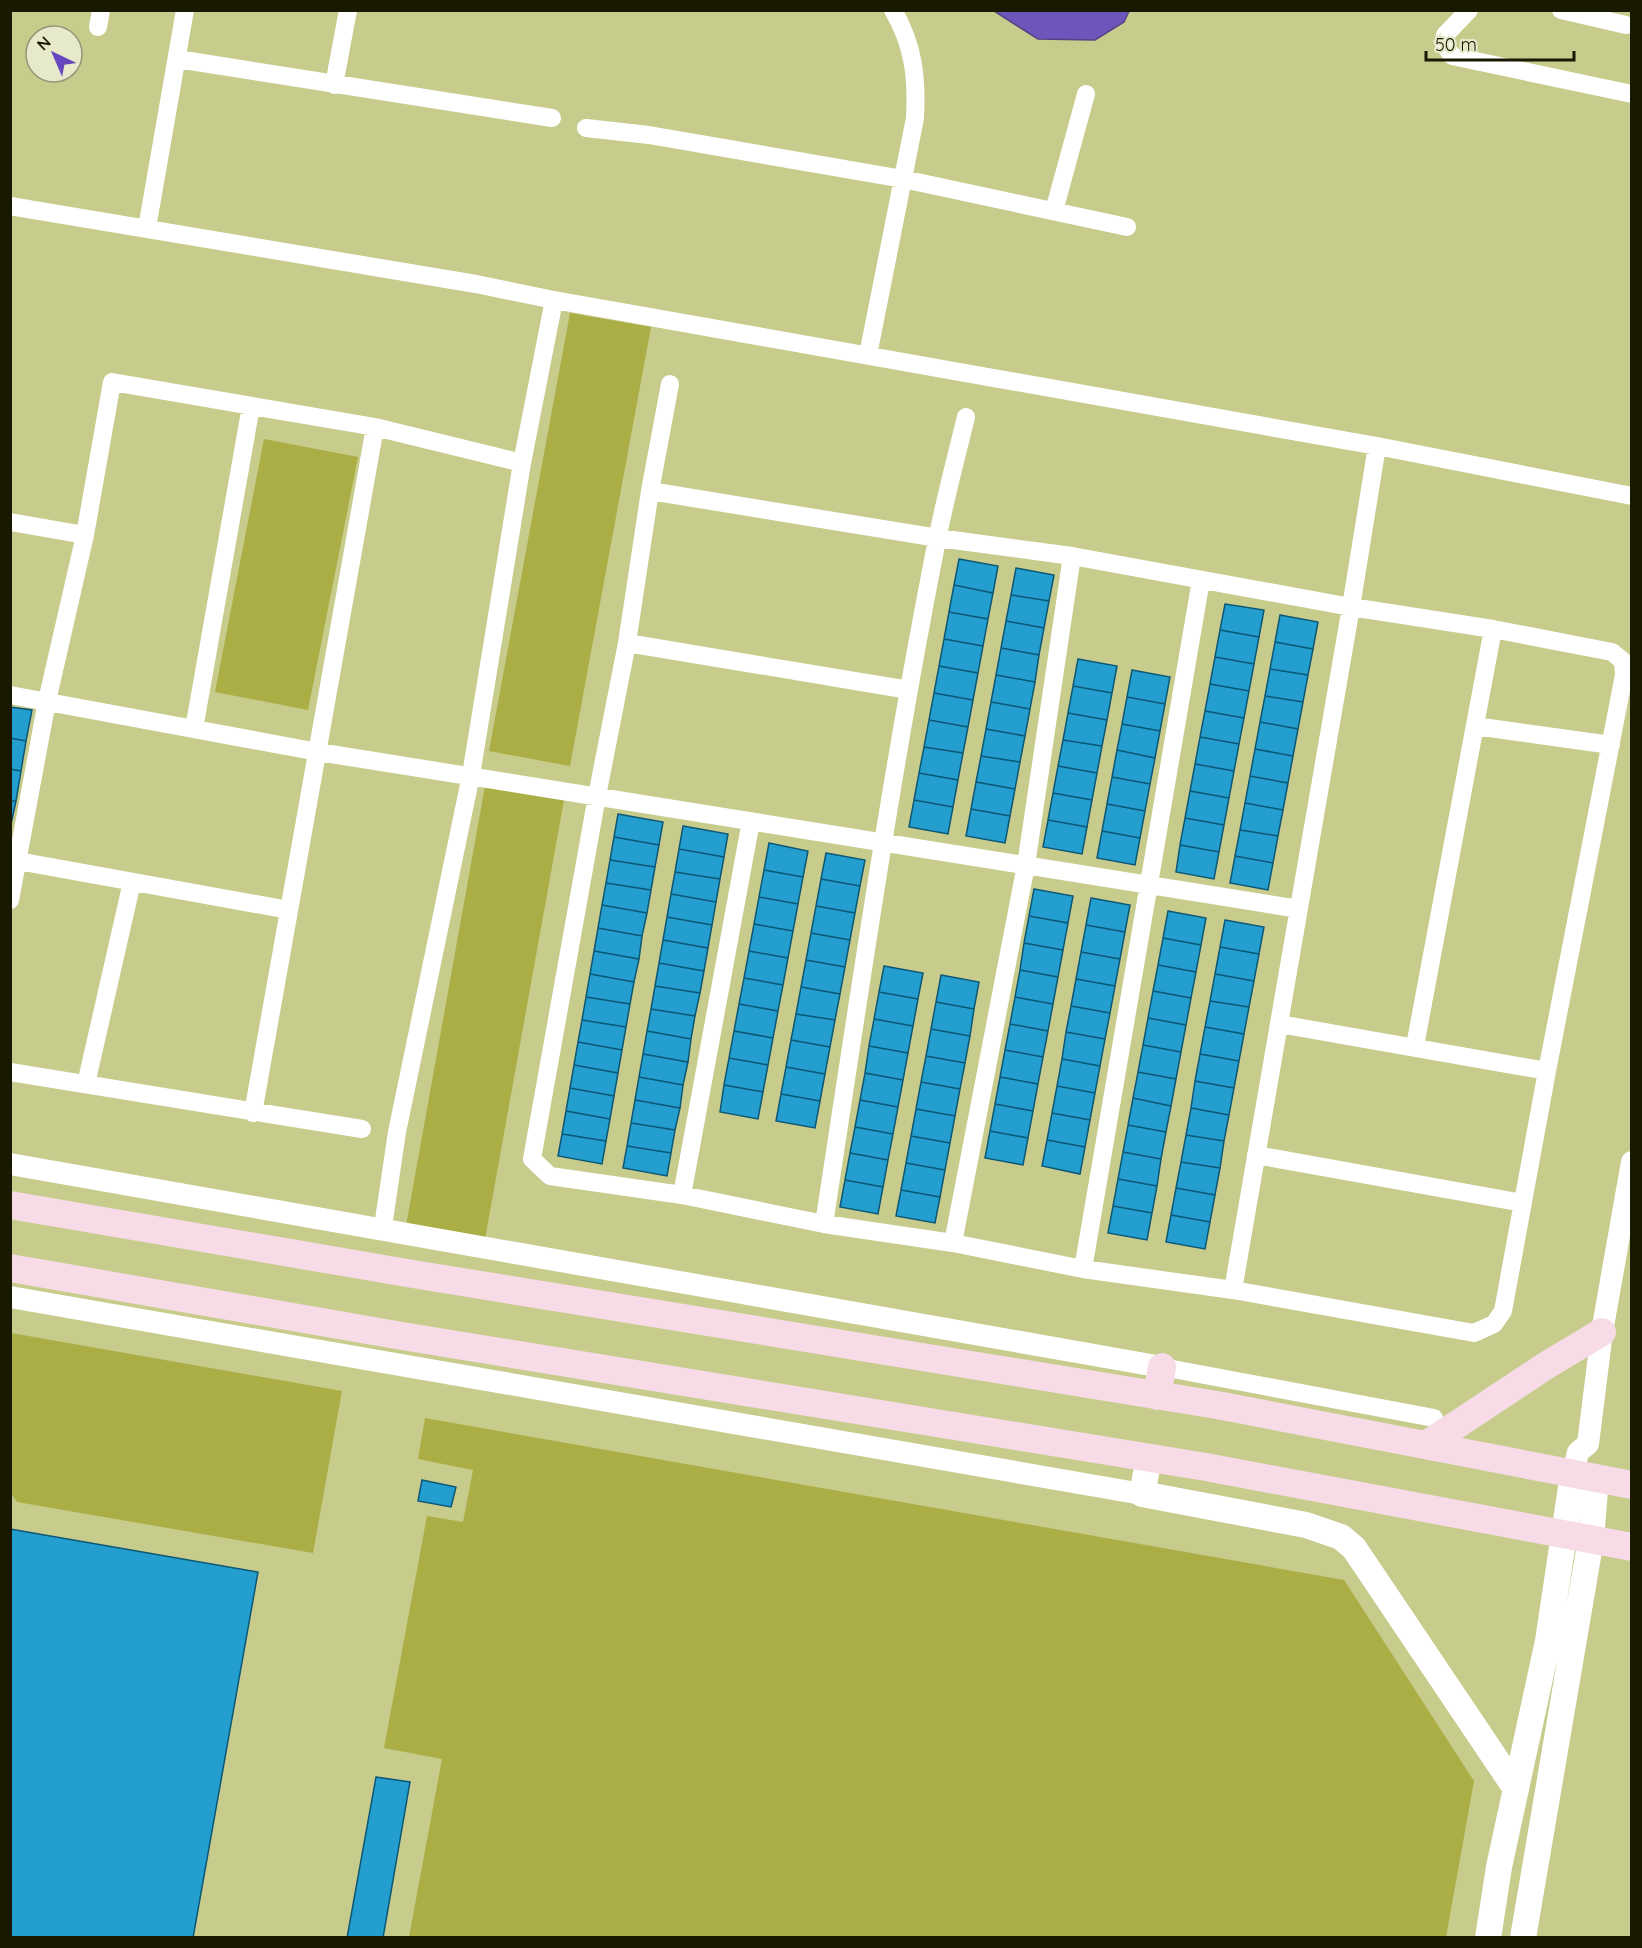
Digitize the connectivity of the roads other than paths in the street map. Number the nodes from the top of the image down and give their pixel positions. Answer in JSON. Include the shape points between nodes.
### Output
{"nodes":[{"id":1,"x":185,"y":10,"type":"edge"},
{"id":2,"x":348,"y":10,"type":"edge"},
{"id":3,"x":893,"y":10,"type":"edge"},
{"id":4,"x":1468,"y":10,"type":"edge"},
{"id":5,"x":1562,"y":10,"type":"edge"},
{"id":6,"x":1626,"y":25,"type":"dead end"},
{"id":7,"x":177,"y":59,"type":"junction"},
{"id":8,"x":334,"y":85,"type":"junction"},
{"id":9,"x":1086,"y":94,"type":"dead end"},
{"id":10,"x":1632,"y":94,"type":"edge"},
{"id":11,"x":552,"y":118,"type":"dead end"},
{"id":12,"x":586,"y":128,"type":"dead end"},
{"id":13,"x":903,"y":179,"type":"junction"},
{"id":14,"x":10,"y":206,"type":"edge"},
{"id":15,"x":1054,"y":211,"type":"junction"},
{"id":16,"x":1127,"y":227,"type":"dead end"},
{"id":17,"x":147,"y":228,"type":"junction"},
{"id":18,"x":554,"y":300,"type":"junction"},
{"id":19,"x":868,"y":355,"type":"junction"},
{"id":20,"x":670,"y":384,"type":"dead end"},
{"id":21,"x":251,"y":406,"type":"junction"},
{"id":22,"x":966,"y":417,"type":"dead end"},
{"id":23,"x":375,"y":427,"type":"junction"},
{"id":24,"x":1377,"y":446,"type":"junction"},
{"id":25,"x":522,"y":463,"type":"junction"},
{"id":26,"x":650,"y":491,"type":"junction"},
{"id":27,"x":1632,"y":496,"type":"edge"},
{"id":28,"x":10,"y":522,"type":"edge"},
{"id":29,"x":86,"y":535,"type":"junction"},
{"id":30,"x":938,"y":538,"type":"junction"},
{"id":31,"x":1072,"y":556,"type":"junction"},
{"id":32,"x":1201,"y":579,"type":"junction"},
{"id":33,"x":1351,"y":607,"type":"junction"},
{"id":34,"x":1493,"y":630,"type":"junction"},
{"id":35,"x":627,"y":643,"type":"junction"},
{"id":36,"x":909,"y":690,"type":"junction"},
{"id":37,"x":10,"y":695,"type":"edge"},
{"id":38,"x":47,"y":701,"type":"junction"},
{"id":39,"x":1475,"y":726,"type":"junction"},
{"id":40,"x":194,"y":729,"type":"junction"},
{"id":41,"x":1611,"y":745,"type":"junction"},
{"id":42,"x":318,"y":752,"type":"junction"},
{"id":43,"x":471,"y":775,"type":"junction"},
{"id":44,"x":597,"y":796,"type":"junction"},
{"id":45,"x":751,"y":820,"type":"junction"},
{"id":46,"x":883,"y":842,"type":"junction"},
{"id":47,"x":18,"y":861,"type":"junction"},
{"id":48,"x":1026,"y":865,"type":"junction"},
{"id":49,"x":132,"y":882,"type":"junction"},
{"id":50,"x":1149,"y":885,"type":"junction"},
{"id":51,"x":10,"y":900,"type":"edge"},
{"id":52,"x":1299,"y":909,"type":"junction"},
{"id":53,"x":289,"y":910,"type":"junction"},
{"id":54,"x":1279,"y":1024,"type":"junction"},
{"id":55,"x":1415,"y":1046,"type":"junction"},
{"id":56,"x":1547,"y":1071,"type":"junction"},
{"id":57,"x":10,"y":1072,"type":"edge"},
{"id":58,"x":86,"y":1084,"type":"junction"},
{"id":59,"x":253,"y":1113,"type":"junction"},
{"id":60,"x":362,"y":1129,"type":"dead end"},
{"id":61,"x":1256,"y":1155,"type":"junction"},
{"id":62,"x":1632,"y":1162,"type":"edge"},
{"id":63,"x":10,"y":1164,"type":"edge"},
{"id":64,"x":682,"y":1195,"type":"junction"},
{"id":65,"x":1522,"y":1203,"type":"junction"},
{"id":66,"x":10,"y":1205,"type":"edge"},
{"id":67,"x":824,"y":1224,"type":"junction"},
{"id":68,"x":1627,"y":1224,"type":"edge"},
{"id":69,"x":380,"y":1229,"type":"junction"},
{"id":70,"x":953,"y":1243,"type":"junction"},
{"id":71,"x":10,"y":1268,"type":"edge"},
{"id":72,"x":1083,"y":1269,"type":"junction"},
{"id":73,"x":1233,"y":1290,"type":"junction"},
{"id":74,"x":10,"y":1297,"type":"edge"},
{"id":75,"x":1602,"y":1332,"type":"junction"},
{"id":76,"x":1162,"y":1367,"type":"junction"},
{"id":77,"x":1157,"y":1396,"type":"junction"},
{"id":78,"x":1434,"y":1418,"type":"dead end"},
{"id":79,"x":1426,"y":1445,"type":"junction"},
{"id":80,"x":1149,"y":1458,"type":"junction"},
{"id":81,"x":1584,"y":1476,"type":"junction"},
{"id":82,"x":1632,"y":1485,"type":"edge"},
{"id":83,"x":1142,"y":1494,"type":"junction"},
{"id":84,"x":1578,"y":1536,"type":"junction"},
{"id":85,"x":1632,"y":1547,"type":"edge"},
{"id":86,"x":1516,"y":1789,"type":"junction"},
{"id":87,"x":1488,"y":1938,"type":"edge"},
{"id":88,"x":1523,"y":1938,"type":"edge"}],
"edges":[{"from":1,"to":7,"type":"street"},
{"from":2,"to":8,"type":"street"},
{"from":3,"to":13,"type":"street","via":[[912,51],[917,87]]},
{"from":4,"to":10,"type":"street","via":[[1444,34],[1443,44],[1452,56]]},
{"from":5,"to":6,"type":"street"},
{"from":7,"to":8,"type":"street"},
{"from":7,"to":17,"type":"street"},
{"from":8,"to":11,"type":"street"},
{"from":9,"to":15,"type":"street"},
{"from":12,"to":13,"type":"street","via":[[649,135]]},
{"from":13,"to":15,"type":"street"},
{"from":13,"to":19,"type":"street"},
{"from":14,"to":17,"type":"street"},
{"from":15,"to":16,"type":"street"},
{"from":17,"to":18,"type":"street"},
{"from":18,"to":19,"type":"street"},
{"from":18,"to":25,"type":"street"},
{"from":19,"to":24,"type":"street"},
{"from":20,"to":26,"type":"street"},
{"from":21,"to":23,"type":"street"},
{"from":21,"to":29,"type":"street","via":[[112,382]]},
{"from":21,"to":40,"type":"street"},
{"from":22,"to":30,"type":"street"},
{"from":23,"to":25,"type":"street"},
{"from":23,"to":42,"type":"street"},
{"from":24,"to":27,"type":"street"},
{"from":24,"to":33,"type":"street"},
{"from":25,"to":43,"type":"street"},
{"from":26,"to":30,"type":"street"},
{"from":26,"to":35,"type":"street"},
{"from":28,"to":29,"type":"street"},
{"from":29,"to":38,"type":"street"},
{"from":30,"to":31,"type":"street"},
{"from":30,"to":36,"type":"street"},
{"from":31,"to":32,"type":"street"},
{"from":31,"to":48,"type":"street"},
{"from":32,"to":33,"type":"street"},
{"from":32,"to":50,"type":"street"},
{"from":33,"to":34,"type":"street"},
{"from":33,"to":52,"type":"street"},
{"from":34,"to":39,"type":"street"},
{"from":34,"to":41,"type":"street","via":[[1612,652],[1623,661]]},
{"from":35,"to":36,"type":"street"},
{"from":35,"to":44,"type":"street"},
{"from":36,"to":46,"type":"street"},
{"from":37,"to":38,"type":"street"},
{"from":38,"to":40,"type":"street"},
{"from":38,"to":47,"type":"street"},
{"from":39,"to":41,"type":"street"},
{"from":39,"to":55,"type":"street"},
{"from":40,"to":42,"type":"street"},
{"from":41,"to":56,"type":"street"},
{"from":42,"to":43,"type":"street"},
{"from":42,"to":53,"type":"street"},
{"from":43,"to":44,"type":"street"},
{"from":43,"to":69,"type":"street"},
{"from":44,"to":45,"type":"street"},
{"from":44,"to":64,"type":"street","via":[[532,1159],[550,1176]]},
{"from":45,"to":46,"type":"street"},
{"from":45,"to":64,"type":"street"},
{"from":46,"to":48,"type":"street"},
{"from":46,"to":67,"type":"street"},
{"from":47,"to":49,"type":"street"},
{"from":47,"to":51,"type":"street"},
{"from":48,"to":50,"type":"street"},
{"from":48,"to":70,"type":"street"},
{"from":49,"to":53,"type":"street"},
{"from":49,"to":58,"type":"street"},
{"from":50,"to":52,"type":"street"},
{"from":50,"to":72,"type":"street"},
{"from":52,"to":54,"type":"street"},
{"from":53,"to":59,"type":"street"},
{"from":54,"to":55,"type":"street"},
{"from":54,"to":61,"type":"street"},
{"from":55,"to":56,"type":"street"},
{"from":56,"to":65,"type":"street"},
{"from":57,"to":58,"type":"street"},
{"from":58,"to":59,"type":"street"},
{"from":59,"to":60,"type":"street"},
{"from":61,"to":65,"type":"street"},
{"from":61,"to":73,"type":"street"},
{"from":62,"to":68,"type":"street"},
{"from":63,"to":69,"type":"street"},
{"from":64,"to":67,"type":"street"},
{"from":65,"to":73,"type":"street","via":[[1503,1311],[1494,1324],[1474,1333]]},
{"from":66,"to":77,"type":"main road"},
{"from":67,"to":70,"type":"street"},
{"from":68,"to":75,"type":"street"},
{"from":69,"to":76,"type":"street"},
{"from":70,"to":72,"type":"street"},
{"from":71,"to":80,"type":"main road"},
{"from":72,"to":73,"type":"street"},
{"from":74,"to":83,"type":"street"},
{"from":75,"to":79,"type":"main road"},
{"from":75,"to":81,"type":"street","via":[[1588,1444],[1578,1452]]},
{"from":76,"to":77,"type":"main road"},
{"from":76,"to":78,"type":"street"},
{"from":77,"to":79,"type":"main road"},
{"from":79,"to":81,"type":"main road"},
{"from":80,"to":83,"type":"main road"},
{"from":80,"to":84,"type":"main road"},
{"from":81,"to":82,"type":"main road"},
{"from":81,"to":84,"type":"main road"},
{"from":83,"to":86,"type":"main road","via":[[1306,1525],[1341,1537],[1354,1548]]},
{"from":84,"to":85,"type":"main road"},
{"from":84,"to":86,"type":"main road","via":[[1548,1641]]},
{"from":84,"to":88,"type":"main road"},
{"from":86,"to":87,"type":"main road"}]}
